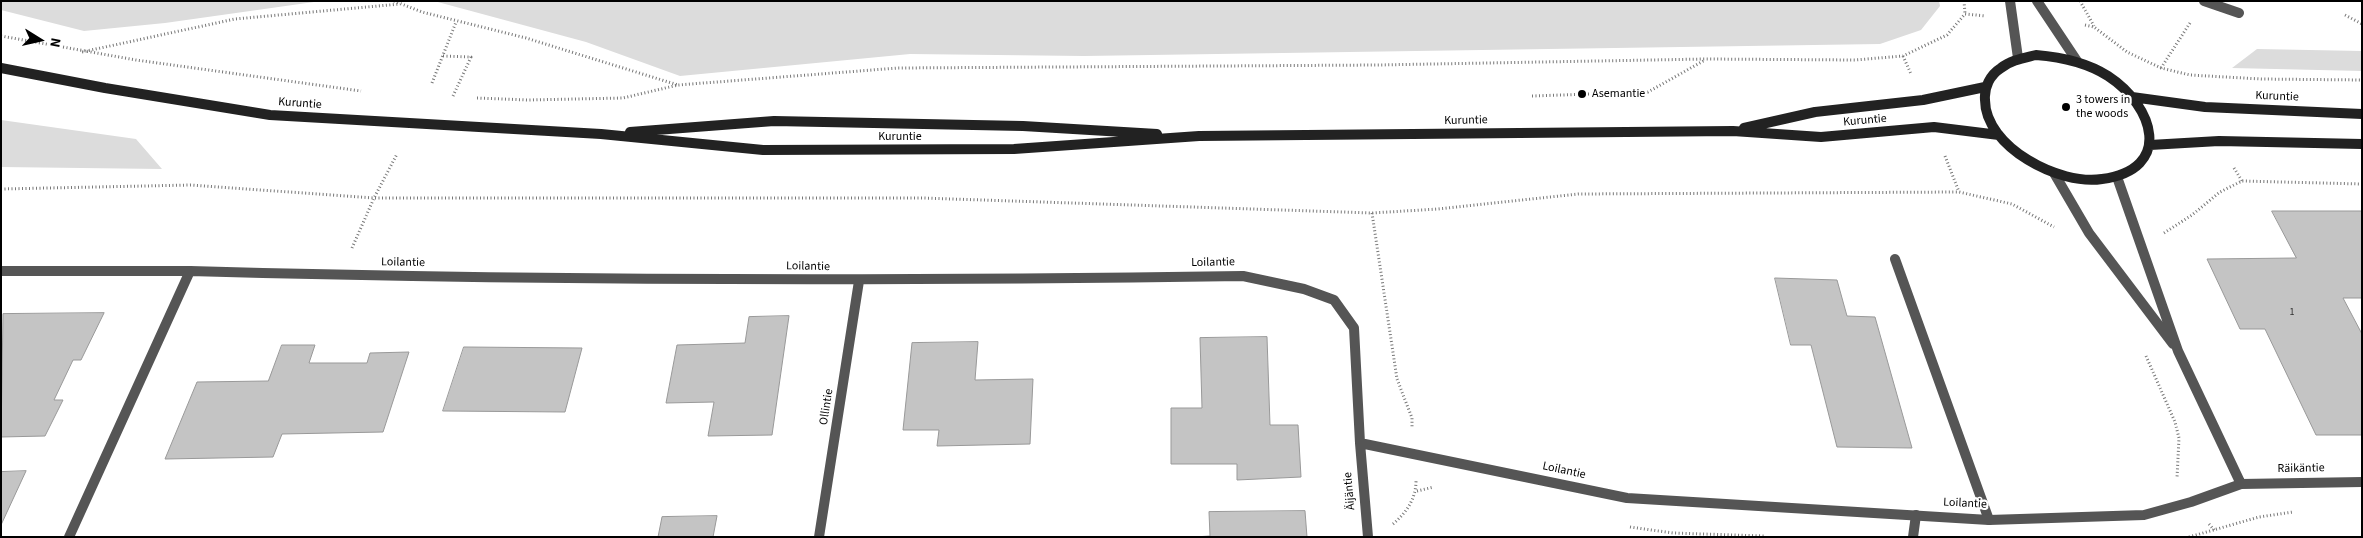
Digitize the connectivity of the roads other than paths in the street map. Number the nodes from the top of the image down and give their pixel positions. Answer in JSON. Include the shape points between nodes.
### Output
{"nodes":[{"id":1,"x":2010,"y":1,"type":"edge"},
{"id":2,"x":2037,"y":1,"type":"edge"},
{"id":3,"x":2204,"y":1,"type":"edge"},
{"id":4,"x":2239,"y":13,"type":"dead end"},
{"id":5,"x":2018,"y":58,"type":"junction"},
{"id":6,"x":2078,"y":61,"type":"junction"},
{"id":7,"x":1,"y":68,"type":"edge"},
{"id":8,"x":1985,"y":87,"type":"junction"},
{"id":9,"x":2132,"y":97,"type":"junction"},
{"id":10,"x":2362,"y":114,"type":"edge"},
{"id":11,"x":1733,"y":131,"type":"junction"},
{"id":12,"x":601,"y":134,"type":"junction"},
{"id":13,"x":1999,"y":135,"type":"junction"},
{"id":14,"x":1199,"y":136,"type":"junction"},
{"id":15,"x":2362,"y":144,"type":"edge"},
{"id":16,"x":2150,"y":145,"type":"junction"},
{"id":17,"x":2054,"y":173,"type":"junction"},
{"id":18,"x":2117,"y":177,"type":"junction"},
{"id":19,"x":1895,"y":260,"type":"dead end"},
{"id":20,"x":1,"y":271,"type":"edge"},
{"id":21,"x":190,"y":271,"type":"junction"},
{"id":22,"x":859,"y":281,"type":"junction"},
{"id":23,"x":2178,"y":351,"type":"junction"},
{"id":24,"x":1360,"y":443,"type":"junction"},
{"id":25,"x":2362,"y":482,"type":"edge"},
{"id":26,"x":2242,"y":484,"type":"junction"},
{"id":27,"x":1916,"y":515,"type":"junction"},
{"id":28,"x":1990,"y":520,"type":"junction"},
{"id":29,"x":69,"y":537,"type":"edge"},
{"id":30,"x":819,"y":537,"type":"edge"},
{"id":31,"x":1368,"y":537,"type":"edge"},
{"id":32,"x":1913,"y":537,"type":"edge"}],
"edges":[{"from":1,"to":5,"type":"street"},
{"from":2,"to":6,"type":"street"},
{"from":3,"to":4,"type":"street"},
{"from":5,"to":6,"type":"main road","via":[[2056,56]]},
{"from":5,"to":8,"type":"main road","via":[[1991,74]]},
{"from":6,"to":9,"type":"main road","via":[[2117,82]]},
{"from":7,"to":12,"type":"main road","name":"Kuruntie","via":[[270,115]]},
{"from":8,"to":11,"type":"main road","name":"Kuruntie","via":[[1923,100],[1814,112]]},
{"from":8,"to":13,"type":"main road","via":[[1984,102]]},
{"from":9,"to":10,"type":"main road","name":"Kuruntie","via":[[2205,107]]},
{"from":9,"to":16,"type":"main road","via":[[2144,113]]},
{"from":11,"to":13,"type":"main road","name":"Kuruntie","via":[[1821,137],[1934,127]]},
{"from":11,"to":14,"type":"main road","name":"Kuruntie"},
{"from":12,"to":14,"type":"main road","name":"Kuruntie","via":[[774,121],[1023,126]]},
{"from":12,"to":14,"type":"main road","name":"Kuruntie","via":[[763,150],[1014,150]]},
{"from":13,"to":17,"type":"main road","via":[[2014,150]]},
{"from":15,"to":16,"type":"main road","via":[[2219,141]]},
{"from":16,"to":18,"type":"main road","via":[[2144,159],[2133,170]]},
{"from":17,"to":18,"type":"main road","via":[[2077,179]]},
{"from":17,"to":23,"type":"street","via":[[2088,233]]},
{"from":18,"to":23,"type":"street"},
{"from":19,"to":28,"type":"street"},
{"from":20,"to":21,"type":"street","name":"Loilantie"},
{"from":21,"to":22,"type":"street","name":"Loilantie","via":[[340,276]]},
{"from":21,"to":29,"type":"street"},
{"from":22,"to":24,"type":"street","name":"Loilantie","via":[[1242,276],[1304,289],[1334,300],[1354,328]]},
{"from":22,"to":30,"type":"street","name":"Ollintie"},
{"from":23,"to":26,"type":"street"},
{"from":24,"to":27,"type":"street","name":"Loilantie","via":[[1627,498]]},
{"from":24,"to":31,"type":"street","name":"Äijäntie"},
{"from":25,"to":26,"type":"street","name":"Räikäntie"},
{"from":26,"to":28,"type":"street","name":"Loilantie","via":[[2144,515]]},
{"from":27,"to":28,"type":"street","name":"Loilantie"},
{"from":27,"to":32,"type":"street"}]}
